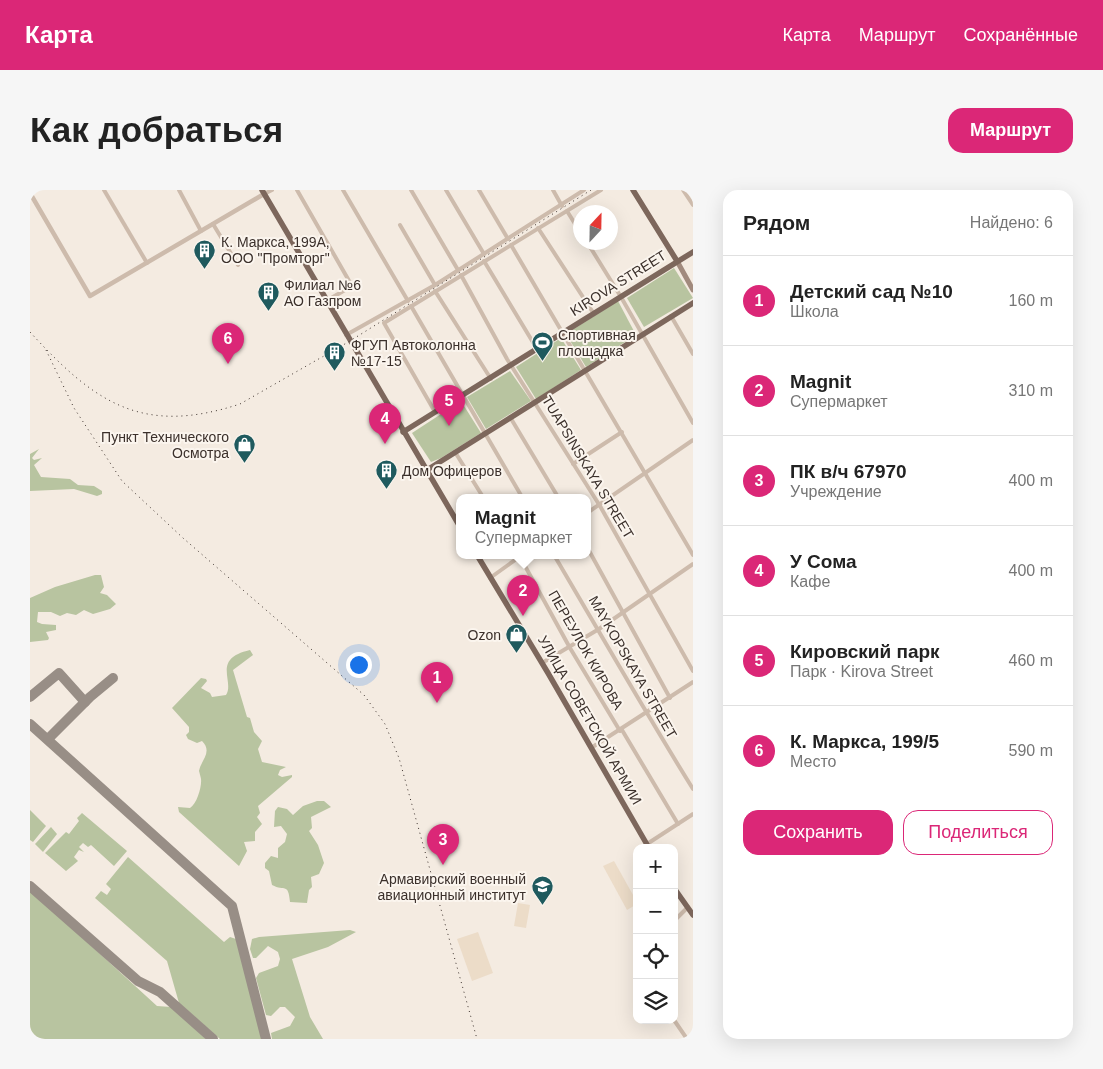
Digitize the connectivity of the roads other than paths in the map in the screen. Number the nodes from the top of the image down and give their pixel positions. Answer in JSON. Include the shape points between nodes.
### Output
{"nodes":[{"id":1,"x":104,"y":190,"type":"edge"},
{"id":2,"x":179,"y":190,"type":"edge"},
{"id":3,"x":272,"y":190,"type":"edge"},
{"id":4,"x":298,"y":190,"type":"edge"},
{"id":5,"x":343,"y":190,"type":"edge"},
{"id":6,"x":411,"y":190,"type":"edge"},
{"id":7,"x":446,"y":190,"type":"edge"},
{"id":8,"x":479,"y":190,"type":"edge"},
{"id":9,"x":553,"y":190,"type":"edge"},
{"id":10,"x":584,"y":190,"type":"edge"},
{"id":11,"x":601,"y":190,"type":"edge"},
{"id":12,"x":633,"y":190,"type":"edge"},
{"id":13,"x":683,"y":190,"type":"edge"},
{"id":14,"x":263,"y":192,"type":"edge"},
{"id":15,"x":30,"y":194,"type":"edge"},
{"id":16,"x":693,"y":205,"type":"edge"},
{"id":17,"x":562,"y":206,"type":"junction"},
{"id":18,"x":567,"y":211,"type":"junction"},
{"id":19,"x":573,"y":221,"type":"edge"},
{"id":20,"x":213,"y":224,"type":"junction"},
{"id":21,"x":400,"y":225,"type":"dead end"},
{"id":22,"x":538,"y":228,"type":"junction"},
{"id":23,"x":201,"y":231,"type":"junction"},
{"id":24,"x":508,"y":239,"type":"junction"},
{"id":25,"x":511,"y":244,"type":"junction"},
{"id":26,"x":592,"y":250,"type":"edge"},
{"id":27,"x":693,"y":252,"type":"edge"},
{"id":28,"x":484,"y":254,"type":"junction"},
{"id":29,"x":677,"y":261,"type":"junction"},
{"id":30,"x":484,"y":262,"type":"junction"},
{"id":31,"x":147,"y":263,"type":"junction"},
{"id":32,"x":238,"y":265,"type":"dead end"},
{"id":33,"x":458,"y":270,"type":"junction"},
{"id":34,"x":461,"y":275,"type":"junction"},
{"id":35,"x":435,"y":284,"type":"junction"},
{"id":36,"x":693,"y":290,"type":"edge"},
{"id":37,"x":436,"y":291,"type":"junction"},
{"id":38,"x":621,"y":296,"type":"junction"},
{"id":39,"x":326,"y":301,"type":"junction"},
{"id":40,"x":408,"y":301,"type":"junction"},
{"id":41,"x":693,"y":303,"type":"edge"},
{"id":42,"x":411,"y":306,"type":"junction"},
{"id":43,"x":594,"y":314,"type":"junction"},
{"id":44,"x":671,"y":316,"type":"junction"},
{"id":45,"x":562,"y":333,"type":"junction"},
{"id":46,"x":642,"y":334,"type":"junction"},
{"id":47,"x":346,"y":336,"type":"junction"},
{"id":48,"x":537,"y":349,"type":"junction"},
{"id":49,"x":693,"y":354,"type":"edge"},
{"id":50,"x":512,"y":366,"type":"junction"},
{"id":51,"x":585,"y":371,"type":"junction"},
{"id":52,"x":491,"y":379,"type":"junction"},
{"id":53,"x":463,"y":396,"type":"junction"},
{"id":54,"x":536,"y":401,"type":"junction"},
{"id":55,"x":435,"y":412,"type":"junction"},
{"id":56,"x":510,"y":417,"type":"junction"},
{"id":57,"x":693,"y":423,"type":"edge"},
{"id":58,"x":403,"y":432,"type":"junction"},
{"id":59,"x":485,"y":432,"type":"junction"},
{"id":60,"x":622,"y":432,"type":"junction"},
{"id":61,"x":693,"y":440,"type":"edge"},
{"id":62,"x":456,"y":452,"type":"junction"},
{"id":63,"x":573,"y":464,"type":"junction"},
{"id":64,"x":427,"y":470,"type":"junction"},
{"id":65,"x":647,"y":472,"type":"junction"},
{"id":66,"x":481,"y":494,"type":"edge"},
{"id":67,"x":520,"y":494,"type":"edge"},
{"id":68,"x":556,"y":494,"type":"edge"},
{"id":69,"x":600,"y":506,"type":"junction"},
{"id":70,"x":591,"y":511,"type":"edge"},
{"id":71,"x":456,"y":519,"type":"edge"},
{"id":72,"x":591,"y":555,"type":"edge"},
{"id":73,"x":693,"y":555,"type":"edge"},
{"id":74,"x":479,"y":559,"type":"edge"},
{"id":75,"x":515,"y":559,"type":"edge"},
{"id":76,"x":522,"y":559,"type":"edge"},
{"id":77,"x":556,"y":559,"type":"edge"},
{"id":78,"x":693,"y":564,"type":"edge"},
{"id":79,"x":490,"y":578,"type":"junction"},
{"id":80,"x":649,"y":593,"type":"junction"},
{"id":81,"x":622,"y":613,"type":"junction"},
{"id":82,"x":599,"y":629,"type":"junction"},
{"id":83,"x":570,"y":648,"type":"junction"},
{"id":84,"x":542,"y":663,"type":"junction"},
{"id":85,"x":693,"y":671,"type":"edge"},
{"id":86,"x":693,"y":682,"type":"edge"},
{"id":87,"x":670,"y":698,"type":"junction"},
{"id":88,"x":646,"y":714,"type":"junction"},
{"id":89,"x":621,"y":730,"type":"junction"},
{"id":90,"x":591,"y":748,"type":"junction"},
{"id":91,"x":692,"y":784,"type":"edge"},
{"id":92,"x":693,"y":789,"type":"edge"},
{"id":93,"x":693,"y":814,"type":"edge"},
{"id":94,"x":678,"y":824,"type":"junction"},
{"id":95,"x":647,"y":844,"type":"edge"},
{"id":96,"x":651,"y":844,"type":"edge"},
{"id":97,"x":675,"y":889,"type":"edge"},
{"id":98,"x":690,"y":905,"type":"edge"},
{"id":99,"x":693,"y":915,"type":"edge"},
{"id":100,"x":678,"y":917,"type":"edge"},
{"id":101,"x":677,"y":1024,"type":"edge"},
{"id":102,"x":687,"y":1039,"type":"edge"}],
"edges":[{"from":1,"to":31,"type":"street"},
{"from":2,"to":23,"type":"street"},
{"from":3,"to":14,"type":"street"},
{"from":4,"to":39,"type":"street","via":[[352,286]]},
{"from":5,"to":40,"type":"street"},
{"from":6,"to":33,"type":"street"},
{"from":7,"to":28,"type":"street"},
{"from":8,"to":24,"type":"street"},
{"from":9,"to":17,"type":"street"},
{"from":10,"to":17,"type":"street"},
{"from":11,"to":18,"type":"street"},
{"from":12,"to":29,"type":"main road"},
{"from":13,"to":16,"type":"street"},
{"from":14,"to":20,"type":"street"},
{"from":14,"to":39,"type":"main road"},
{"from":15,"to":31,"type":"street","via":[[90,296]]},
{"from":17,"to":24,"type":"street"},
{"from":18,"to":19,"type":"street"},
{"from":18,"to":22,"type":"street"},
{"from":20,"to":23,"type":"street"},
{"from":20,"to":32,"type":"street"},
{"from":21,"to":35,"type":"street"},
{"from":22,"to":25,"type":"street"},
{"from":22,"to":43,"type":"street"},
{"from":23,"to":31,"type":"street"},
{"from":24,"to":28,"type":"street"},
{"from":25,"to":30,"type":"street"},
{"from":25,"to":45,"type":"street"},
{"from":26,"to":38,"type":"street"},
{"from":27,"to":29,"type":"main road","name":"KIROVA STREET"},
{"from":28,"to":33,"type":"street"},
{"from":29,"to":36,"type":"main road"},
{"from":29,"to":38,"type":"main road","name":"KIROVA STREET"},
{"from":30,"to":34,"type":"street"},
{"from":30,"to":48,"type":"street"},
{"from":33,"to":35,"type":"street"},
{"from":34,"to":37,"type":"street"},
{"from":34,"to":50,"type":"street","name":"TUAPSINSKAYA STREET"},
{"from":35,"to":40,"type":"street"},
{"from":37,"to":42,"type":"street"},
{"from":37,"to":52,"type":"street"},
{"from":38,"to":43,"type":"main road","name":"KIROVA STREET"},
{"from":38,"to":46,"type":"street"},
{"from":39,"to":47,"type":"main road"},
{"from":40,"to":47,"type":"street"},
{"from":41,"to":44,"type":"main road"},
{"from":42,"to":53,"type":"street"},
{"from":42,"to":55,"type":"street","via":[[384,323]]},
{"from":43,"to":45,"type":"main road","name":"KIROVA STREET"},
{"from":44,"to":46,"type":"main road"},
{"from":44,"to":49,"type":"street"},
{"from":45,"to":48,"type":"main road","name":"KIROVA STREET"},
{"from":45,"to":51,"type":"street"},
{"from":46,"to":51,"type":"main road"},
{"from":46,"to":57,"type":"street"},
{"from":47,"to":58,"type":"main road"},
{"from":48,"to":50,"type":"main road","name":"KIROVA STREET"},
{"from":50,"to":52,"type":"main road","name":"KIROVA STREET"},
{"from":50,"to":54,"type":"street","name":"TUAPSINSKAYA STREET"},
{"from":51,"to":54,"type":"main road"},
{"from":51,"to":60,"type":"street"},
{"from":52,"to":53,"type":"main road","name":"KIROVA STREET"},
{"from":53,"to":55,"type":"main road","name":"KIROVA STREET"},
{"from":53,"to":59,"type":"street"},
{"from":54,"to":56,"type":"main road"},
{"from":54,"to":63,"type":"street","name":"TUAPSINSKAYA STREET"},
{"from":55,"to":58,"type":"main road","name":"KIROVA STREET"},
{"from":56,"to":59,"type":"main road"},
{"from":56,"to":68,"type":"street"},
{"from":58,"to":64,"type":"main road"},
{"from":59,"to":62,"type":"main road"},
{"from":59,"to":67,"type":"street"},
{"from":60,"to":63,"type":"street"},
{"from":60,"to":65,"type":"street"},
{"from":61,"to":65,"type":"street"},
{"from":62,"to":64,"type":"main road"},
{"from":62,"to":66,"type":"street"},
{"from":63,"to":69,"type":"street","name":"TUAPSINSKAYA STREET"},
{"from":64,"to":71,"type":"main road"},
{"from":65,"to":69,"type":"street"},
{"from":65,"to":73,"type":"street"},
{"from":69,"to":70,"type":"street"},
{"from":69,"to":80,"type":"street","name":"TUAPSINSKAYA STREET"},
{"from":72,"to":81,"type":"street"},
{"from":74,"to":79,"type":"main road","name":"УЛИЦА СОВЕТСКОЙ АРМИИ"},
{"from":75,"to":79,"type":"street"},
{"from":76,"to":83,"type":"street","name":"ПЕРЕУЛОК КИРОВА"},
{"from":77,"to":82,"type":"street","name":"MAYKOPSKAYA STREET"},
{"from":78,"to":80,"type":"street"},
{"from":79,"to":84,"type":"main road","name":"УЛИЦА СОВЕТСКОЙ АРМИИ"},
{"from":80,"to":81,"type":"street"},
{"from":80,"to":85,"type":"street","name":"TUAPSINSKAYA STREET"},
{"from":81,"to":82,"type":"street"},
{"from":81,"to":87,"type":"street"},
{"from":82,"to":83,"type":"street"},
{"from":82,"to":88,"type":"street","name":"MAYKOPSKAYA STREET"},
{"from":83,"to":84,"type":"street"},
{"from":83,"to":89,"type":"street","name":"ПЕРЕУЛОК КИРОВА"},
{"from":84,"to":90,"type":"main road","name":"УЛИЦА СОВЕТСКОЙ АРМИИ"},
{"from":86,"to":87,"type":"street"},
{"from":87,"to":88,"type":"street"},
{"from":88,"to":89,"type":"street"},
{"from":88,"to":91,"type":"street","name":"MAYKOPSKAYA STREET"},
{"from":89,"to":90,"type":"street"},
{"from":89,"to":94,"type":"street","name":"ПЕРЕУЛОК КИРОВА"},
{"from":90,"to":95,"type":"main road","name":"УЛИЦА СОВЕТСКОЙ АРМИИ"},
{"from":91,"to":92,"type":"street","name":"MAYKOPSKAYA STREET"},
{"from":93,"to":94,"type":"street"},
{"from":94,"to":96,"type":"street"},
{"from":97,"to":98,"type":"main road"},
{"from":98,"to":99,"type":"main road"},
{"from":98,"to":100,"type":"street"},
{"from":101,"to":102,"type":"street"}]}
